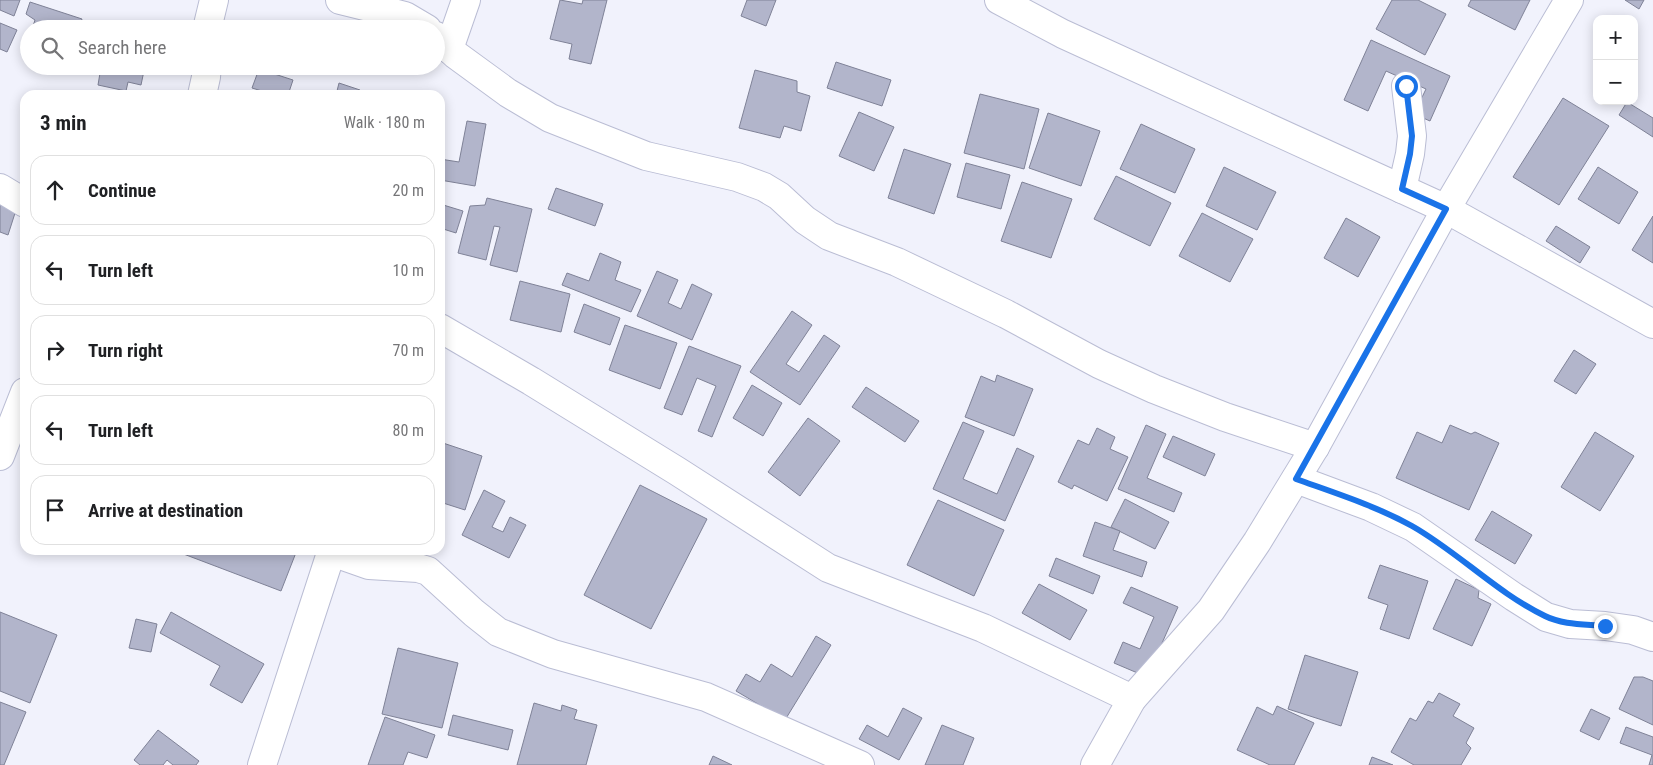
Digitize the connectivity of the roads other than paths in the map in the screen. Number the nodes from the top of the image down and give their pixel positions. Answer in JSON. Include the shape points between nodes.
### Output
{"nodes":[{"id":1,"x":214,"y":0,"type":"edge"},
{"id":2,"x":340,"y":0,"type":"edge"},
{"id":3,"x":466,"y":0,"type":"edge"},
{"id":4,"x":999,"y":0,"type":"edge"},
{"id":5,"x":1569,"y":0,"type":"edge"},
{"id":6,"x":208,"y":20,"type":"edge"},
{"id":7,"x":412,"y":20,"type":"edge"},
{"id":8,"x":445,"y":38,"type":"edge"},
{"id":9,"x":445,"y":44,"type":"edge"},
{"id":10,"x":206,"y":75,"type":"edge"},
{"id":11,"x":1406,"y":86,"type":"dead end"},
{"id":12,"x":203,"y":90,"type":"edge"},
{"id":13,"x":0,"y":188,"type":"edge"},
{"id":14,"x":1402,"y":189,"type":"junction"},
{"id":15,"x":20,"y":200,"type":"edge"},
{"id":16,"x":1446,"y":209,"type":"junction"},
{"id":17,"x":1653,"y":324,"type":"edge"},
{"id":18,"x":445,"y":331,"type":"edge"},
{"id":19,"x":20,"y":405,"type":"edge"},
{"id":20,"x":1315,"y":447,"type":"junction"},
{"id":21,"x":0,"y":456,"type":"edge"},
{"id":22,"x":1296,"y":479,"type":"junction"},
{"id":23,"x":331,"y":555,"type":"edge"},
{"id":24,"x":343,"y":555,"type":"edge"},
{"id":25,"x":1653,"y":637,"type":"edge"},
{"id":26,"x":1132,"y":699,"type":"junction"},
{"id":27,"x":262,"y":765,"type":"edge"},
{"id":28,"x":860,"y":765,"type":"edge"},
{"id":29,"x":1094,"y":765,"type":"edge"}],
"edges":[{"from":1,"to":6,"type":"street"},
{"from":2,"to":7,"type":"street"},
{"from":3,"to":8,"type":"street"},
{"from":4,"to":14,"type":"street","via":[[1064,34]]},
{"from":5,"to":16,"type":"street"},
{"from":9,"to":20,"type":"street","via":[[508,93],[550,118],[646,156],[737,176],[764,187],[829,236],[897,262],[1154,390]]},
{"from":10,"to":12,"type":"street"},
{"from":11,"to":14,"type":"street","via":[[1412,136]]},
{"from":13,"to":15,"type":"street"},
{"from":14,"to":16,"type":"street"},
{"from":16,"to":17,"type":"street"},
{"from":16,"to":20,"type":"street"},
{"from":18,"to":26,"type":"street","via":[[669,466],[828,568],[982,628]]},
{"from":19,"to":21,"type":"street"},
{"from":20,"to":22,"type":"street"},
{"from":22,"to":25,"type":"street","via":[[1371,507],[1413,527],[1546,617],[1570,624],[1633,630]]},
{"from":22,"to":26,"type":"street","via":[[1211,610]]},
{"from":23,"to":27,"type":"street"},
{"from":24,"to":28,"type":"street","via":[[369,565],[428,571],[498,632],[553,654],[706,696]]},
{"from":26,"to":29,"type":"street"}]}
